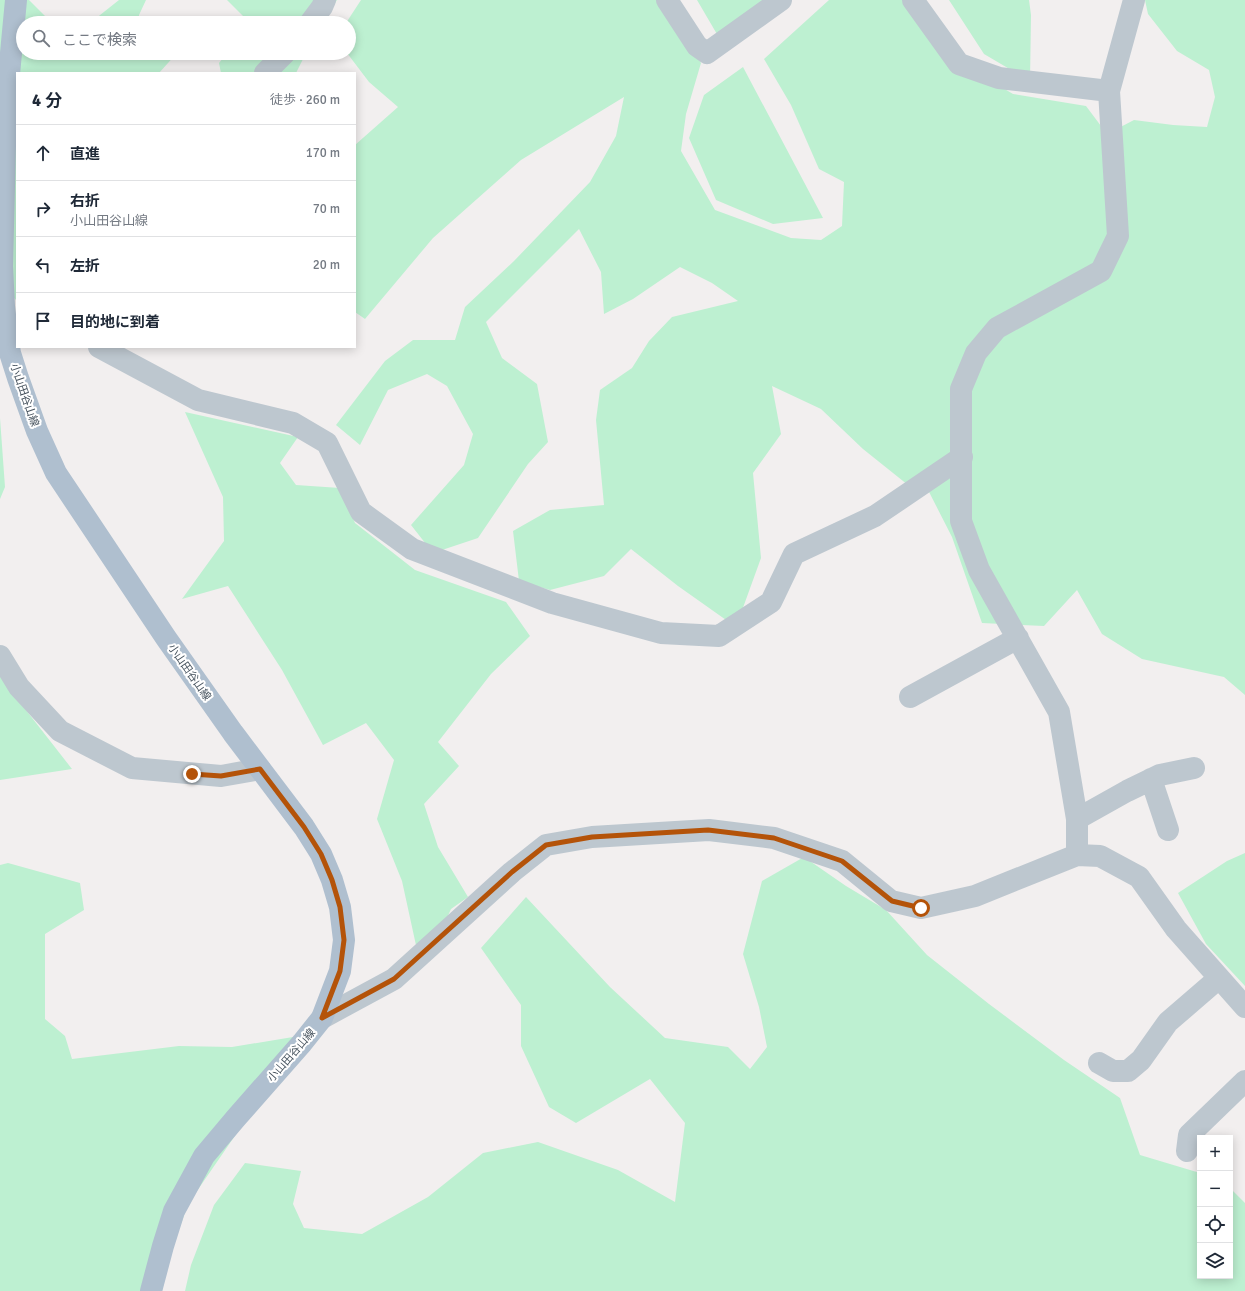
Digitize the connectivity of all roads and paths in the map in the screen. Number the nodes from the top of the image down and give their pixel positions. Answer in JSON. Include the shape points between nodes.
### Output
{"nodes":[{"id":1,"x":16,"y":0,"type":"edge"},
{"id":2,"x":325,"y":0,"type":"edge"},
{"id":3,"x":667,"y":0,"type":"edge"},
{"id":4,"x":780,"y":0,"type":"edge"},
{"id":5,"x":913,"y":0,"type":"edge"},
{"id":6,"x":1134,"y":0,"type":"edge"},
{"id":7,"x":315,"y":16,"type":"edge"},
{"id":8,"x":278,"y":60,"type":"edge"},
{"id":9,"x":266,"y":72,"type":"edge"},
{"id":10,"x":1109,"y":92,"type":"junction"},
{"id":11,"x":101,"y":348,"type":"edge"},
{"id":12,"x":14,"y":350,"type":"edge"},
{"id":13,"x":962,"y":457,"type":"junction"},
{"id":14,"x":1018,"y":638,"type":"junction"},
{"id":15,"x":0,"y":656,"type":"edge"},
{"id":16,"x":910,"y":697,"type":"dead end"},
{"id":17,"x":1194,"y":768,"type":"dead end"},
{"id":18,"x":260,"y":769,"type":"junction"},
{"id":19,"x":1151,"y":779,"type":"junction"},
{"id":20,"x":1077,"y":819,"type":"junction"},
{"id":21,"x":1168,"y":830,"type":"dead end"},
{"id":22,"x":1077,"y":855,"type":"junction"},
{"id":23,"x":1219,"y":978,"type":"junction"},
{"id":24,"x":1245,"y":1007,"type":"edge"},
{"id":25,"x":322,"y":1018,"type":"junction"},
{"id":26,"x":1099,"y":1063,"type":"dead end"},
{"id":27,"x":1245,"y":1081,"type":"edge"},
{"id":28,"x":1187,"y":1151,"type":"dead end"},
{"id":29,"x":151,"y":1291,"type":"edge"}],
"edges":[{"from":1,"to":12,"type":"main road","name":"小山田谷山線","via":[[6,106],[2,266],[4,306]]},
{"from":2,"to":7,"type":"street"},
{"from":3,"to":4,"type":"street","via":[[697,46],[707,53]]},
{"from":5,"to":10,"type":"street","via":[[959,64],[999,78]]},
{"from":6,"to":10,"type":"street"},
{"from":8,"to":9,"type":"street"},
{"from":10,"to":13,"type":"street","via":[[1118,236],[1101,271],[997,328],[976,353],[961,389]]},
{"from":11,"to":13,"type":"street","via":[[198,400],[293,423],[327,443],[361,512],[412,549],[552,603],[662,633],[719,636],[771,602],[794,554],[874,516]]},
{"from":12,"to":18,"type":"main road","name":"小山田谷山線","via":[[37,431],[56,473],[166,638]]},
{"from":13,"to":14,"type":"street","via":[[961,521],[979,570]]},
{"from":14,"to":16,"type":"street"},
{"from":14,"to":20,"type":"street","via":[[1060,712]]},
{"from":15,"to":18,"type":"street","via":[[19,687],[60,731],[132,768],[221,776]]},
{"from":17,"to":19,"type":"street"},
{"from":18,"to":25,"type":"main road","name":"小山田谷山線","via":[[321,854],[340,907],[344,940],[340,971]]},
{"from":19,"to":20,"type":"street","via":[[1126,790]]},
{"from":19,"to":21,"type":"street"},
{"from":20,"to":22,"type":"street"},
{"from":22,"to":23,"type":"street","via":[[1100,856],[1139,877],[1176,929]]},
{"from":22,"to":25,"type":"street","via":[[975,896],[921,908],[892,901],[842,861],[774,838],[708,830],[592,837],[546,845],[512,872],[394,979]]},
{"from":23,"to":24,"type":"street"},
{"from":23,"to":26,"type":"street","via":[[1168,1022],[1141,1060],[1128,1071],[1113,1071]]},
{"from":25,"to":29,"type":"main road","name":"小山田谷山線","via":[[204,1156],[174,1211]]},
{"from":27,"to":28,"type":"street","via":[[1189,1135]]}]}
